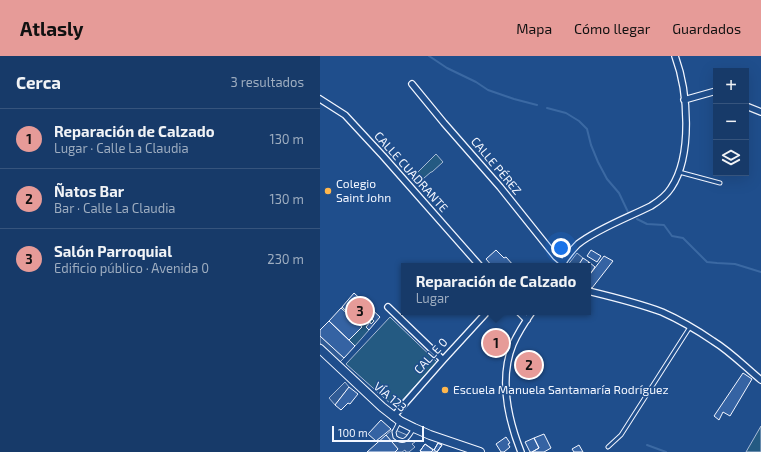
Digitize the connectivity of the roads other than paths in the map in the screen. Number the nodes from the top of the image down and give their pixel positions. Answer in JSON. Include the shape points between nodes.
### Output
{"nodes":[{"id":1,"x":675,"y":56,"type":"edge"},
{"id":2,"x":412,"y":84,"type":"dead end"},
{"id":3,"x":713,"y":92,"type":"edge"},
{"id":4,"x":320,"y":99,"type":"edge"},
{"id":5,"x":684,"y":100,"type":"junction"},
{"id":6,"x":749,"y":107,"type":"edge"},
{"id":7,"x":761,"y":112,"type":"edge"},
{"id":8,"x":679,"y":172,"type":"junction"},
{"id":9,"x":720,"y":183,"type":"dead end"},
{"id":10,"x":477,"y":263,"type":"edge"},
{"id":11,"x":561,"y":263,"type":"edge"},
{"id":12,"x":563,"y":263,"type":"edge"},
{"id":13,"x":591,"y":292,"type":"edge"},
{"id":14,"x":388,"y":307,"type":"dead end"},
{"id":15,"x":484,"y":315,"type":"edge"},
{"id":16,"x":522,"y":315,"type":"edge"},
{"id":17,"x":530,"y":315,"type":"edge"},
{"id":18,"x":527,"y":320,"type":"junction"},
{"id":19,"x":690,"y":326,"type":"junction"},
{"id":20,"x":320,"y":349,"type":"edge"},
{"id":21,"x":443,"y":360,"type":"junction"},
{"id":22,"x":761,"y":380,"type":"edge"},
{"id":23,"x":396,"y":419,"type":"junction"},
{"id":24,"x":414,"y":428,"type":"junction"},
{"id":25,"x":608,"y":447,"type":"dead end"},
{"id":26,"x":469,"y":450,"type":"edge"},
{"id":27,"x":480,"y":452,"type":"edge"},
{"id":28,"x":521,"y":452,"type":"edge"}],
"edges":[{"from":1,"to":5,"type":"street"},
{"from":2,"to":11,"type":"street","name":"CALLE PÉREZ"},
{"from":3,"to":5,"type":"street"},
{"from":4,"to":10,"type":"street","name":"CALLE CUADRANTE","via":[[345,115]]},
{"from":5,"to":8,"type":"street","via":[[686,146]]},
{"from":6,"to":7,"type":"street"},
{"from":8,"to":9,"type":"lane"},
{"from":8,"to":12,"type":"street","via":[[664,198],[585,240]]},
{"from":13,"to":19,"type":"street","via":[[663,312]]},
{"from":14,"to":21,"type":"street"},
{"from":15,"to":21,"type":"street","name":"CALLE 0"},
{"from":16,"to":18,"type":"street"},
{"from":17,"to":18,"type":"street"},
{"from":18,"to":28,"type":"street","via":[[509,355],[506,378],[510,416]]},
{"from":19,"to":22,"type":"street","via":[[715,342]]},
{"from":19,"to":25,"type":"lane","via":[[620,435]]},
{"from":20,"to":23,"type":"main road","name":"VÍA 123"},
{"from":21,"to":23,"type":"street","name":"CALLE 0"},
{"from":23,"to":24,"type":"main road","name":"VÍA 123"},
{"from":23,"to":24,"type":"lane","via":[[394,432],[398,440],[402,441],[409,437]]},
{"from":24,"to":26,"type":"main road","name":"VÍA 123"},
{"from":26,"to":27,"type":"main road","name":"VÍA 123"}]}
